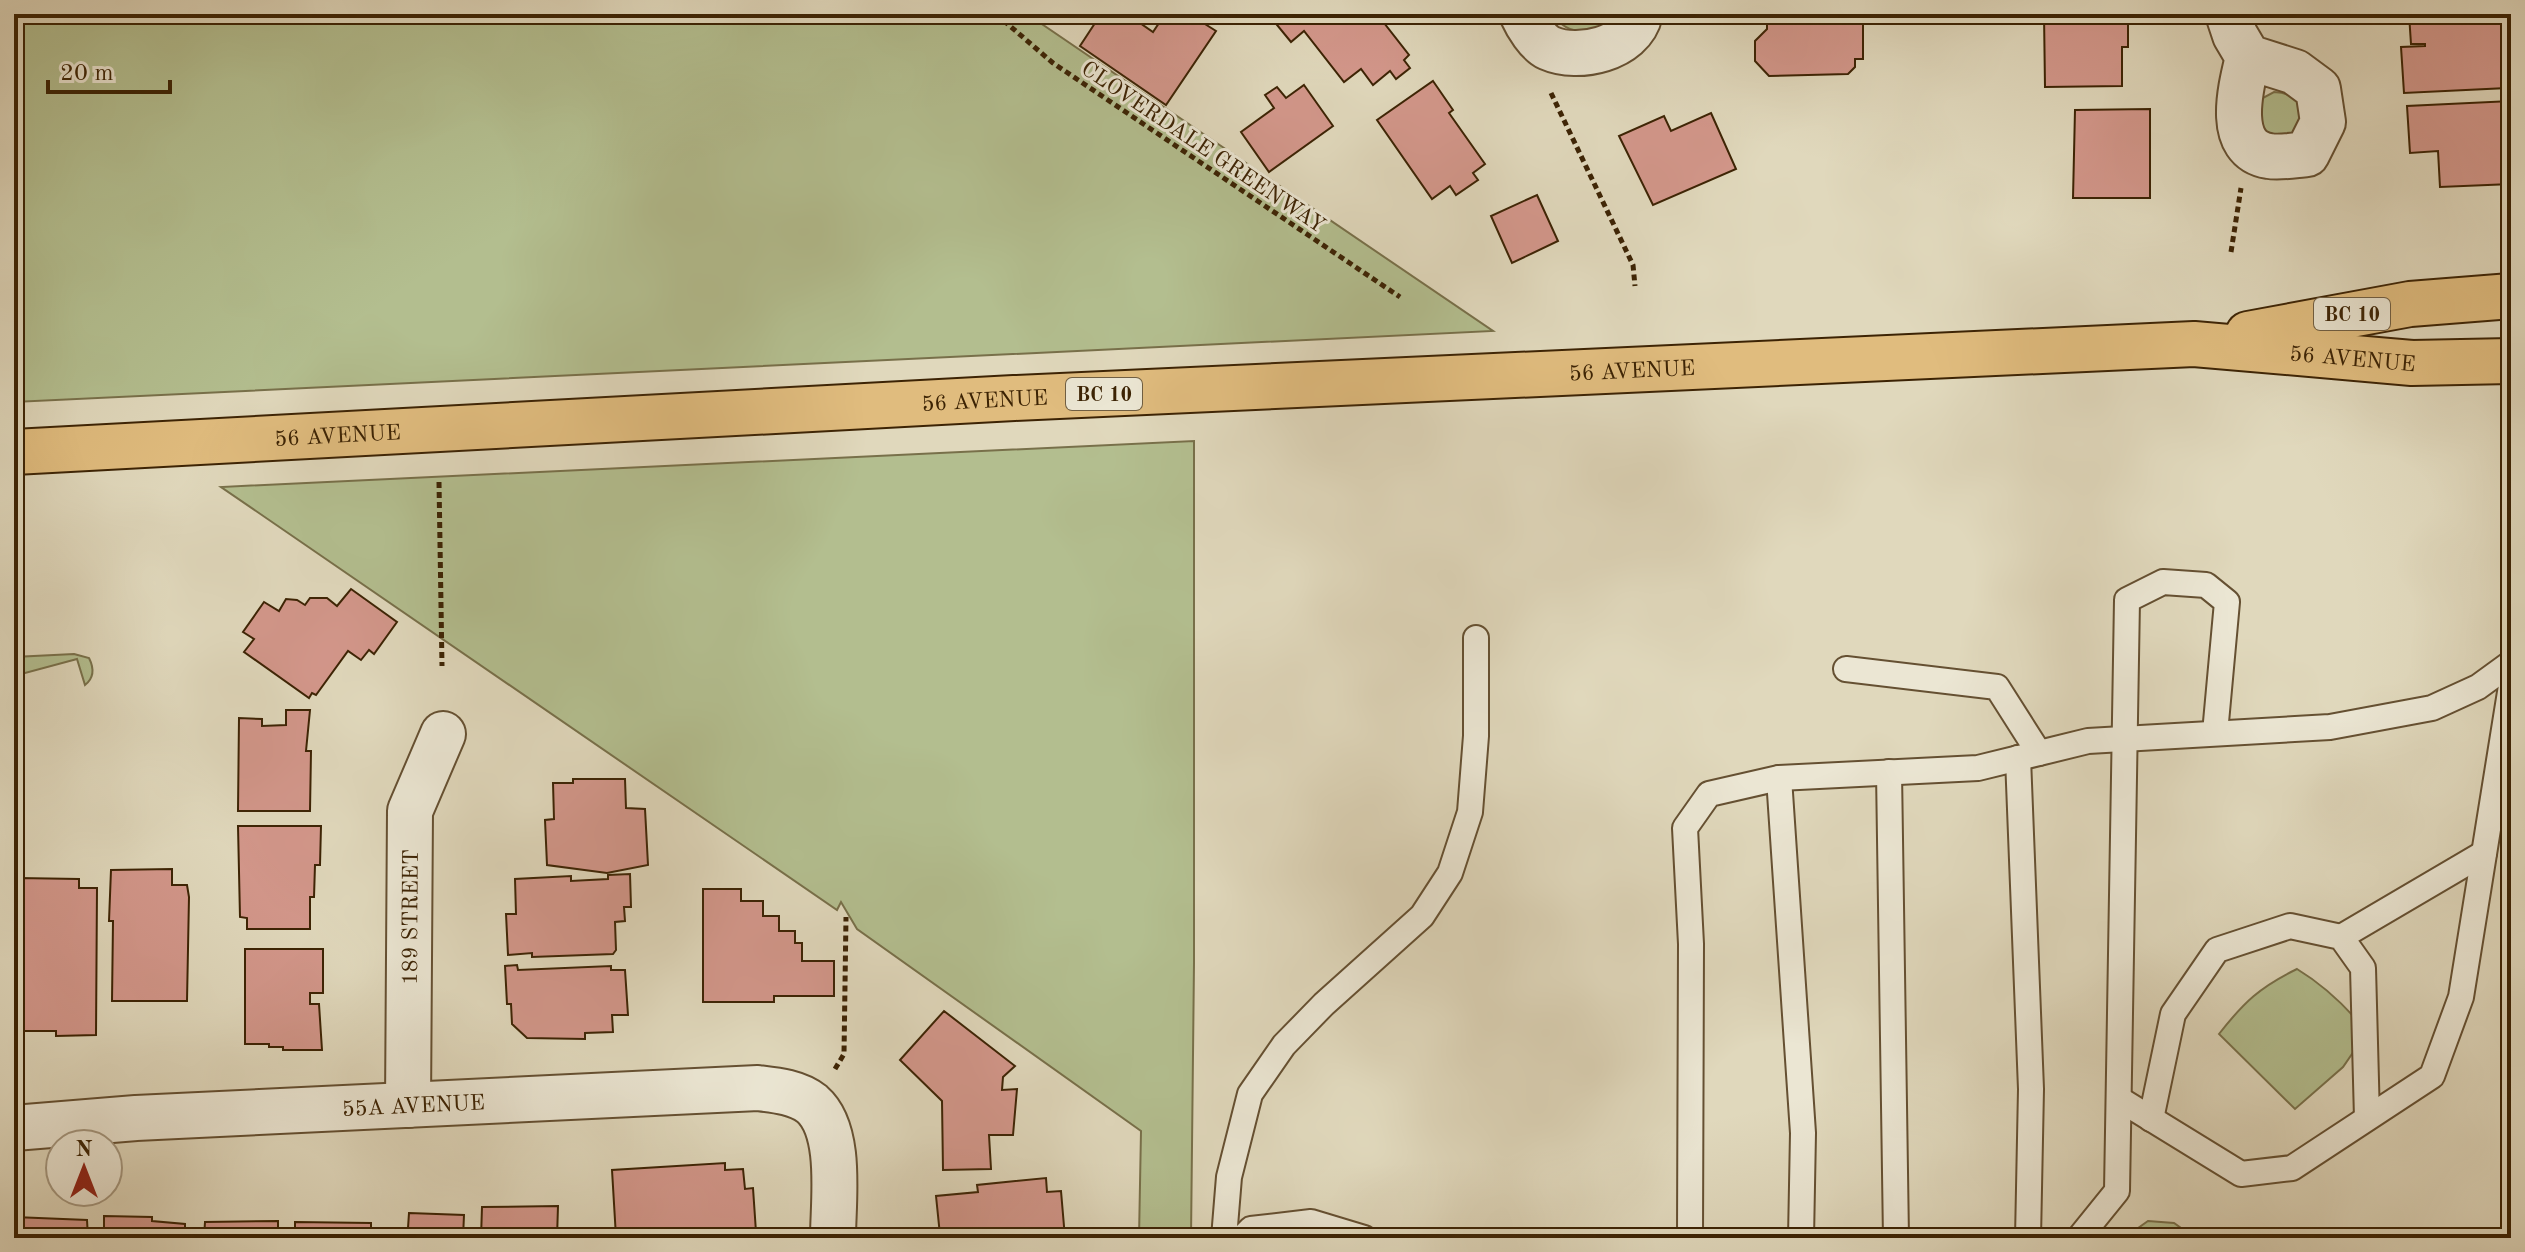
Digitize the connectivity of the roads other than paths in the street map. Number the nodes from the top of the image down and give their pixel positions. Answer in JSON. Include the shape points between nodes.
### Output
{"nodes":[{"id":1,"x":1522,"y":14,"type":"edge"},
{"id":2,"x":1640,"y":14,"type":"edge"},
{"id":3,"x":2228,"y":14,"type":"edge"},
{"id":4,"x":2248,"y":57,"type":"dead end"},
{"id":5,"x":2511,"y":296,"type":"edge"},
{"id":6,"x":2194,"y":344,"type":"junction"},
{"id":7,"x":2511,"y":361,"type":"edge"},
{"id":8,"x":14,"y":452,"type":"edge"},
{"id":9,"x":1476,"y":638,"type":"dead end"},
{"id":10,"x":2511,"y":663,"type":"edge"},
{"id":11,"x":1846,"y":669,"type":"dead end"},
{"id":12,"x":2511,"y":686,"type":"edge"},
{"id":13,"x":2215,"y":733,"type":"junction"},
{"id":14,"x":443,"y":734,"type":"dead end"},
{"id":15,"x":2123,"y":739,"type":"junction"},
{"id":16,"x":2029,"y":755,"type":"junction"},
{"id":17,"x":1889,"y":772,"type":"junction"},
{"id":18,"x":1779,"y":778,"type":"junction"},
{"id":19,"x":2484,"y":853,"type":"junction"},
{"id":20,"x":2341,"y":937,"type":"junction"},
{"id":21,"x":2119,"y":1099,"type":"junction"},
{"id":22,"x":408,"y":1105,"type":"junction"},
{"id":23,"x":2367,"y":1118,"type":"junction"},
{"id":24,"x":2151,"y":1119,"type":"junction"},
{"id":25,"x":14,"y":1128,"type":"edge"},
{"id":26,"x":833,"y":1238,"type":"edge"},
{"id":27,"x":1224,"y":1238,"type":"edge"},
{"id":28,"x":1242,"y":1238,"type":"edge"},
{"id":29,"x":1364,"y":1238,"type":"edge"},
{"id":30,"x":1690,"y":1238,"type":"edge"},
{"id":31,"x":1801,"y":1238,"type":"edge"},
{"id":32,"x":1896,"y":1238,"type":"edge"},
{"id":33,"x":2028,"y":1238,"type":"edge"},
{"id":34,"x":2079,"y":1238,"type":"edge"}],
"edges":[{"from":1,"to":2,"type":"street","via":[[1546,47],[1570,55],[1619,42]]},
{"from":3,"to":4,"type":"street"},
{"from":5,"to":6,"type":"highway","name":"56 AVENUE","number":"BC 10","via":[[2410,304]]},
{"from":6,"to":7,"type":"highway","name":"56 AVENUE","number":"BC 10","via":[[2412,363]]},
{"from":6,"to":8,"type":"highway","name":"56 AVENUE","number":"BC 10","via":[[1030,397]]},
{"from":9,"to":27,"type":"lane","via":[[1470,812],[1450,873],[1422,916],[1294,1035],[1250,1094],[1229,1177]]},
{"from":10,"to":13,"type":"lane","via":[[2478,687],[2432,708],[2330,727]]},
{"from":11,"to":16,"type":"lane","via":[[1997,687]]},
{"from":12,"to":19,"type":"lane"},
{"from":13,"to":15,"type":"lane"},
{"from":13,"to":15,"type":"lane","via":[[2227,602],[2206,585],[2163,582],[2127,600]]},
{"from":14,"to":22,"type":"street","name":"189 STREET","via":[[410,811]]},
{"from":15,"to":16,"type":"lane"},
{"from":15,"to":21,"type":"lane"},
{"from":16,"to":17,"type":"lane","via":[[1978,768]]},
{"from":16,"to":33,"type":"lane"},
{"from":17,"to":18,"type":"lane"},
{"from":17,"to":32,"type":"lane"},
{"from":18,"to":30,"type":"lane","via":[[1709,794],[1685,828],[1691,944]]},
{"from":18,"to":31,"type":"lane","via":[[1803,1133]]},
{"from":19,"to":20,"type":"lane"},
{"from":19,"to":23,"type":"lane","via":[[2461,997],[2432,1076]]},
{"from":20,"to":23,"type":"lane","via":[[2363,968]]},
{"from":20,"to":24,"type":"lane","via":[[2290,926],[2217,950],[2173,1014]]},
{"from":21,"to":24,"type":"lane"},
{"from":21,"to":34,"type":"lane","via":[[2117,1191]]},
{"from":22,"to":25,"type":"street","name":"55A AVENUE"},
{"from":22,"to":26,"type":"street","name":"55A AVENUE","via":[[758,1088],[788,1092],[812,1104],[828,1128],[834,1161]]},
{"from":23,"to":24,"type":"lane","via":[[2292,1168],[2241,1174]]},
{"from":28,"to":29,"type":"lane","via":[[1251,1229],[1311,1222]]}]}
